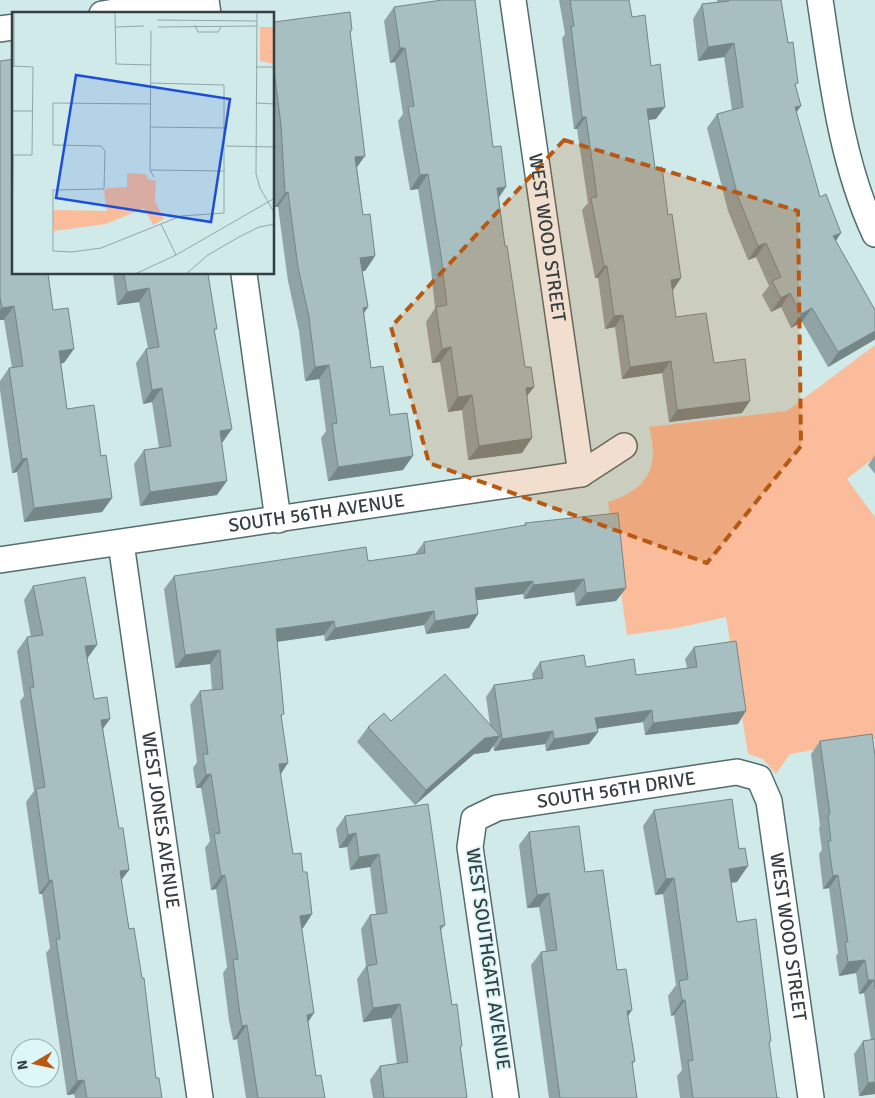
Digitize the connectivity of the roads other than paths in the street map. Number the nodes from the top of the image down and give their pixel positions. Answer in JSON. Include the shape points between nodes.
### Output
{"nodes":[{"id":1,"x":193,"y":0,"type":"edge"},
{"id":2,"x":513,"y":0,"type":"edge"},
{"id":3,"x":820,"y":0,"type":"edge"},
{"id":4,"x":115,"y":12,"type":"edge"},
{"id":5,"x":875,"y":234,"type":"edge"},
{"id":6,"x":244,"y":275,"type":"edge"},
{"id":7,"x":624,"y":446,"type":"dead end"},
{"id":8,"x":581,"y":474,"type":"junction"},
{"id":9,"x":278,"y":520,"type":"junction"},
{"id":10,"x":121,"y":543,"type":"junction"},
{"id":11,"x":0,"y":560,"type":"edge"},
{"id":12,"x":759,"y":778,"type":"joint"},
{"id":13,"x":474,"y":819,"type":"joint"},
{"id":14,"x":200,"y":1098,"type":"edge"},
{"id":15,"x":506,"y":1098,"type":"edge"},
{"id":16,"x":811,"y":1098,"type":"edge"}],
"edges":[{"from":1,"to":4,"type":"street"},
{"from":2,"to":8,"type":"street","name":"WEST WOOD STREET"},
{"from":3,"to":5,"type":"street","via":[[842,132]]},
{"from":6,"to":9,"type":"street"},
{"from":7,"to":8,"type":"street","name":"SOUTH 56TH AVENUE"},
{"from":8,"to":9,"type":"street","name":"SOUTH 56TH AVENUE"},
{"from":9,"to":10,"type":"street","name":"SOUTH 56TH AVENUE"},
{"from":10,"to":11,"type":"street","name":"SOUTH 56TH AVENUE"},
{"from":10,"to":14,"type":"street","name":"WEST JONES AVENUE"},
{"from":12,"to":13,"type":"street","name":"SOUTH 56TH DRIVE","via":[[737,772],[497,808]]},
{"from":12,"to":16,"type":"street","name":"WEST WOOD STREET","via":[[768,802]]},
{"from":13,"to":15,"type":"street","name":"WEST SOUTHGATE AVENUE","via":[[470,847]]}]}
